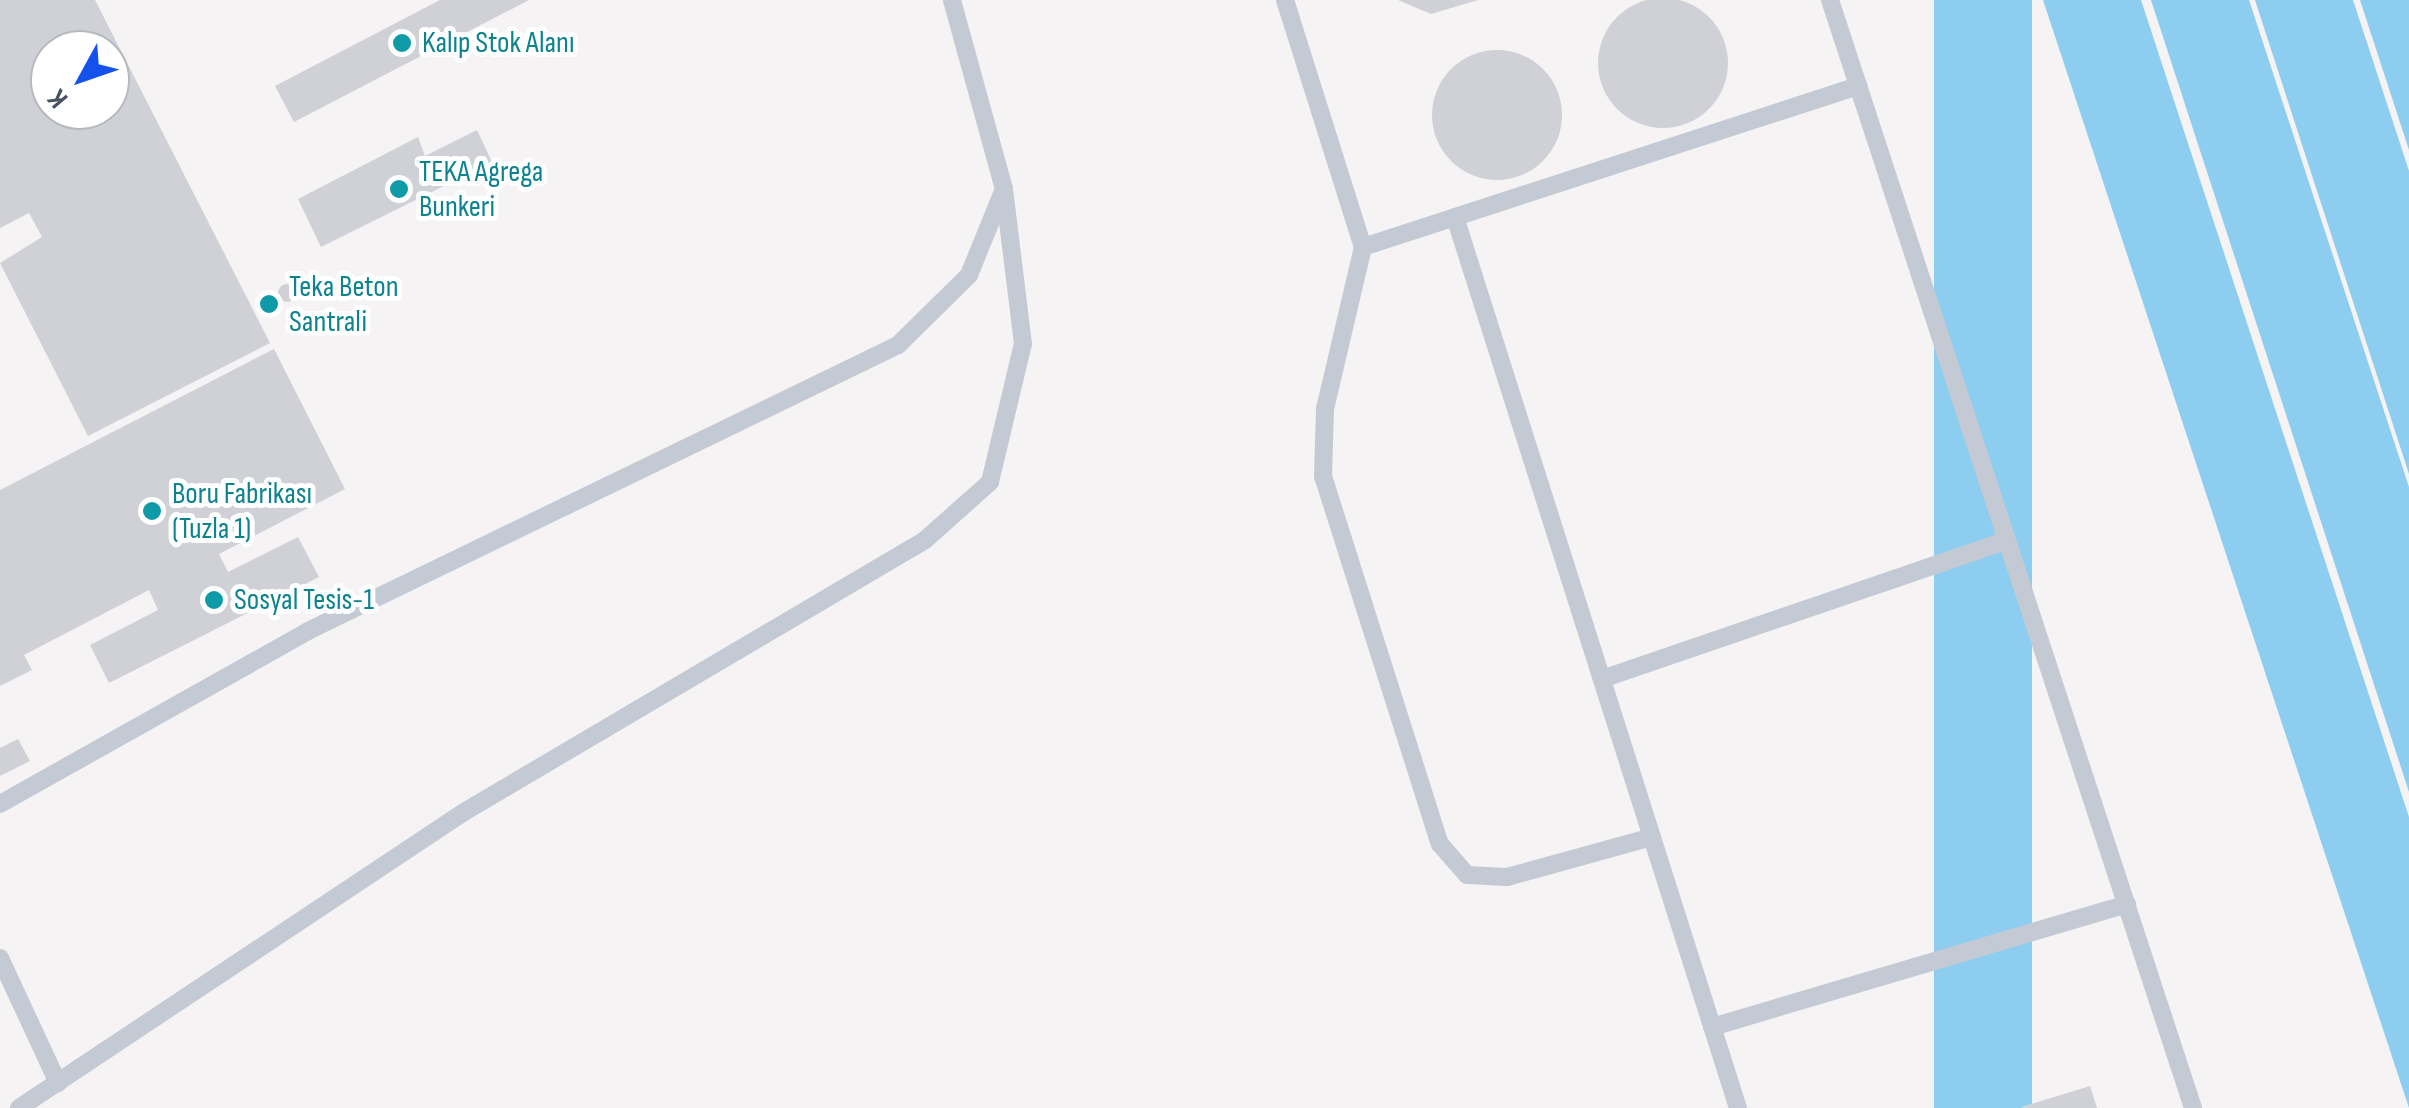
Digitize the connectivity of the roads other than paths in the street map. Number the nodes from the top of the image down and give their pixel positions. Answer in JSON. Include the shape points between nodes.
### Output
{"nodes":[{"id":1,"x":952,"y":0,"type":"edge"},
{"id":2,"x":1285,"y":0,"type":"edge"},
{"id":3,"x":1830,"y":0,"type":"edge"},
{"id":4,"x":1858,"y":86,"type":"junction"},
{"id":5,"x":1004,"y":189,"type":"junction"},
{"id":6,"x":1455,"y":217,"type":"junction"},
{"id":7,"x":1363,"y":247,"type":"junction"},
{"id":8,"x":2007,"y":540,"type":"junction"},
{"id":9,"x":1602,"y":680,"type":"junction"},
{"id":10,"x":0,"y":804,"type":"edge"},
{"id":11,"x":1652,"y":837,"type":"junction"},
{"id":12,"x":2126,"y":904,"type":"junction"},
{"id":13,"x":0,"y":958,"type":"edge"},
{"id":14,"x":1712,"y":1028,"type":"junction"},
{"id":15,"x":58,"y":1082,"type":"junction"},
{"id":16,"x":19,"y":1108,"type":"edge"},
{"id":17,"x":1738,"y":1108,"type":"edge"},
{"id":18,"x":2194,"y":1108,"type":"edge"}],
"edges":[{"from":1,"to":5,"type":"lane"},
{"from":2,"to":7,"type":"lane"},
{"from":3,"to":4,"type":"lane"},
{"from":4,"to":6,"type":"lane"},
{"from":4,"to":8,"type":"lane"},
{"from":5,"to":10,"type":"lane","via":[[969,276],[898,345],[308,631]]},
{"from":5,"to":15,"type":"lane","via":[[1023,344],[990,482],[924,540],[464,812]]},
{"from":6,"to":7,"type":"lane"},
{"from":6,"to":9,"type":"lane"},
{"from":7,"to":11,"type":"lane","via":[[1325,409],[1323,476],[1440,844],[1467,875],[1507,877]]},
{"from":8,"to":9,"type":"lane"},
{"from":8,"to":12,"type":"lane"},
{"from":9,"to":11,"type":"lane"},
{"from":11,"to":14,"type":"lane"},
{"from":12,"to":14,"type":"lane"},
{"from":12,"to":18,"type":"lane"},
{"from":13,"to":15,"type":"lane"},
{"from":14,"to":17,"type":"lane"},
{"from":15,"to":16,"type":"lane"}]}
